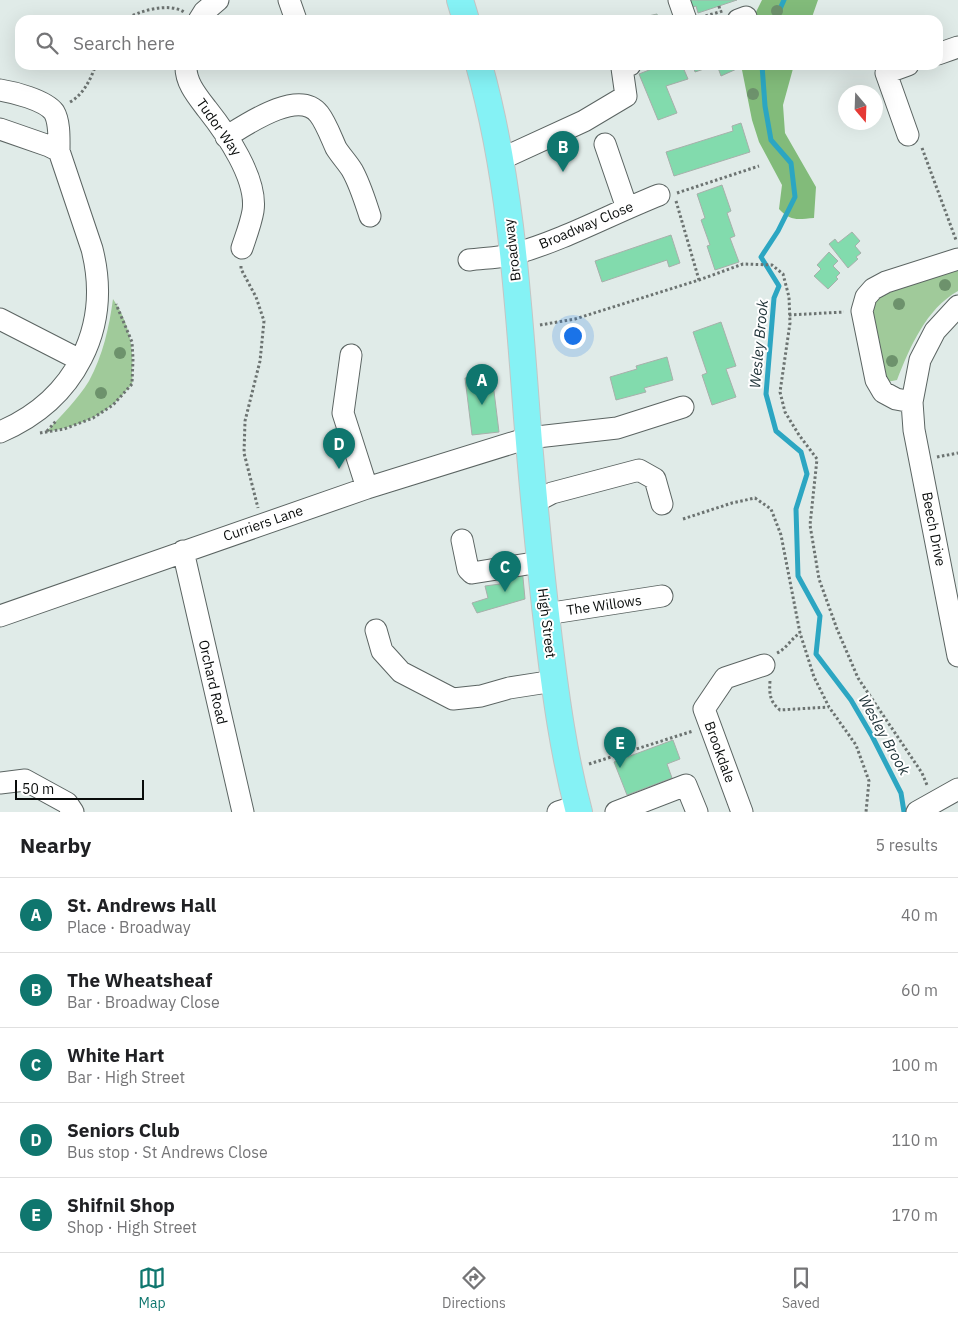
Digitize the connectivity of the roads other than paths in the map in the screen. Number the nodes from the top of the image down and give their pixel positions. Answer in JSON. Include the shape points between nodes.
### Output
{"nodes":[{"id":1,"x":218,"y":0,"type":"edge"},
{"id":2,"x":289,"y":0,"type":"edge"},
{"id":3,"x":460,"y":0,"type":"edge"},
{"id":4,"x":679,"y":0,"type":"edge"},
{"id":5,"x":195,"y":15,"type":"edge"},
{"id":6,"x":294,"y":15,"type":"edge"},
{"id":7,"x":464,"y":15,"type":"edge"},
{"id":8,"x":684,"y":15,"type":"edge"},
{"id":9,"x":958,"y":47,"type":"edge"},
{"id":10,"x":943,"y":52,"type":"edge"},
{"id":11,"x":186,"y":70,"type":"edge"},
{"id":12,"x":480,"y":70,"type":"edge"},
{"id":13,"x":622,"y":70,"type":"edge"},
{"id":14,"x":894,"y":70,"type":"edge"},
{"id":15,"x":0,"y":90,"type":"edge"},
{"id":16,"x":0,"y":129,"type":"edge"},
{"id":17,"x":908,"y":135,"type":"road end"},
{"id":18,"x":226,"y":137,"type":"junction"},
{"id":19,"x":605,"y":144,"type":"dead end"},
{"id":20,"x":59,"y":151,"type":"junction"},
{"id":21,"x":499,"y":160,"type":"junction"},
{"id":22,"x":659,"y":195,"type":"dead end"},
{"id":23,"x":627,"y":208,"type":"junction"},
{"id":24,"x":370,"y":216,"type":"dead end"},
{"id":25,"x":242,"y":248,"type":"road end"},
{"id":26,"x":513,"y":255,"type":"junction"},
{"id":27,"x":958,"y":259,"type":"edge"},
{"id":28,"x":469,"y":260,"type":"dead end"},
{"id":29,"x":958,"y":306,"type":"edge"},
{"id":30,"x":0,"y":320,"type":"edge"},
{"id":31,"x":351,"y":355,"type":"dead end"},
{"id":32,"x":80,"y":360,"type":"junction"},
{"id":33,"x":912,"y":402,"type":"junction"},
{"id":34,"x":683,"y":407,"type":"dead end"},
{"id":35,"x":0,"y":432,"type":"edge"},
{"id":36,"x":528,"y":438,"type":"junction"},
{"id":37,"x":367,"y":488,"type":"junction"},
{"id":38,"x":535,"y":502,"type":"junction"},
{"id":39,"x":662,"y":504,"type":"dead end"},
{"id":40,"x":462,"y":540,"type":"dead end"},
{"id":41,"x":182,"y":551,"type":"junction"},
{"id":42,"x":540,"y":562,"type":"junction"},
{"id":43,"x":662,"y":596,"type":"dead end"},
{"id":44,"x":954,"y":613,"type":"edge"},
{"id":45,"x":546,"y":614,"type":"junction"},
{"id":46,"x":0,"y":616,"type":"edge"},
{"id":47,"x":376,"y":630,"type":"dead end"},
{"id":48,"x":958,"y":656,"type":"edge"},
{"id":49,"x":764,"y":664,"type":"road end"},
{"id":50,"x":554,"y":681,"type":"junction"},
{"id":51,"x":0,"y":783,"type":"edge"},
{"id":52,"x":958,"y":789,"type":"edge"},
{"id":53,"x":925,"y":807,"type":"edge"},
{"id":54,"x":571,"y":810,"type":"edge"},
{"id":55,"x":73,"y":812,"type":"edge"},
{"id":56,"x":243,"y":812,"type":"edge"},
{"id":57,"x":616,"y":812,"type":"edge"},
{"id":58,"x":697,"y":812,"type":"edge"},
{"id":59,"x":742,"y":812,"type":"edge"}],
"edges":[{"from":1,"to":5,"type":"street"},
{"from":2,"to":6,"type":"street"},
{"from":3,"to":7,"type":"main road"},
{"from":4,"to":8,"type":"street"},
{"from":9,"to":10,"type":"street"},
{"from":11,"to":18,"type":"street","name":"Tudor Way","via":[[194,92]]},
{"from":12,"to":21,"type":"main road","name":"Broadway"},
{"from":13,"to":21,"type":"street","via":[[626,96],[584,121]]},
{"from":14,"to":17,"type":"street","via":[[886,73]]},
{"from":15,"to":20,"type":"street","via":[[16,92],[54,112]]},
{"from":16,"to":20,"type":"street"},
{"from":18,"to":24,"type":"street","via":[[290,104],[308,105],[319,113],[340,155],[351,169]]},
{"from":18,"to":25,"type":"street","name":"Tudor Way","via":[[242,160],[253,196],[253,211]]},
{"from":19,"to":23,"type":"street"},
{"from":20,"to":32,"type":"street","via":[[96,264],[97,307]]},
{"from":21,"to":26,"type":"main road","name":"Broadway"},
{"from":22,"to":23,"type":"street","name":"Broadway Close"},
{"from":23,"to":26,"type":"street","name":"Broadway Close"},
{"from":26,"to":28,"type":"street","name":"Broadway Close"},
{"from":26,"to":36,"type":"main road","name":"Broadway"},
{"from":27,"to":33,"type":"street","via":[[886,282],[866,297],[862,311],[876,380],[883,392]]},
{"from":29,"to":33,"type":"street","name":"Beech Drive","via":[[935,331],[920,360]]},
{"from":30,"to":32,"type":"street"},
{"from":31,"to":37,"type":"street","via":[[343,414]]},
{"from":32,"to":35,"type":"street","via":[[58,393],[22,422]]},
{"from":33,"to":44,"type":"street","name":"Beech Drive","via":[[914,430]]},
{"from":34,"to":36,"type":"street","name":"Curriers Lane","via":[[617,428]]},
{"from":36,"to":37,"type":"street","name":"Curriers Lane"},
{"from":36,"to":38,"type":"main road","name":"High Street"},
{"from":37,"to":41,"type":"street","name":"Curriers Lane"},
{"from":38,"to":39,"type":"street","via":[[552,493],[639,470],[656,480]]},
{"from":38,"to":42,"type":"main road","name":"High Street"},
{"from":40,"to":42,"type":"street","via":[[468,569],[472,573]]},
{"from":41,"to":46,"type":"street","name":"Curriers Lane"},
{"from":41,"to":56,"type":"street","name":"Orchard Road"},
{"from":42,"to":45,"type":"main road","name":"High Street"},
{"from":43,"to":45,"type":"street","name":"The Willows"},
{"from":44,"to":48,"type":"street","name":"Beech Drive"},
{"from":45,"to":50,"type":"main road","name":"High Street"},
{"from":47,"to":50,"type":"street","via":[[382,651],[401,672],[453,699]]},
{"from":49,"to":59,"type":"street","name":"Brookdale","via":[[724,678],[704,710]]},
{"from":50,"to":54,"type":"main road","name":"High Street","via":[[569,770]]},
{"from":51,"to":55,"type":"street","via":[[25,780],[67,803]]},
{"from":52,"to":53,"type":"street"},
{"from":57,"to":58,"type":"street","via":[[686,785]]}]}
